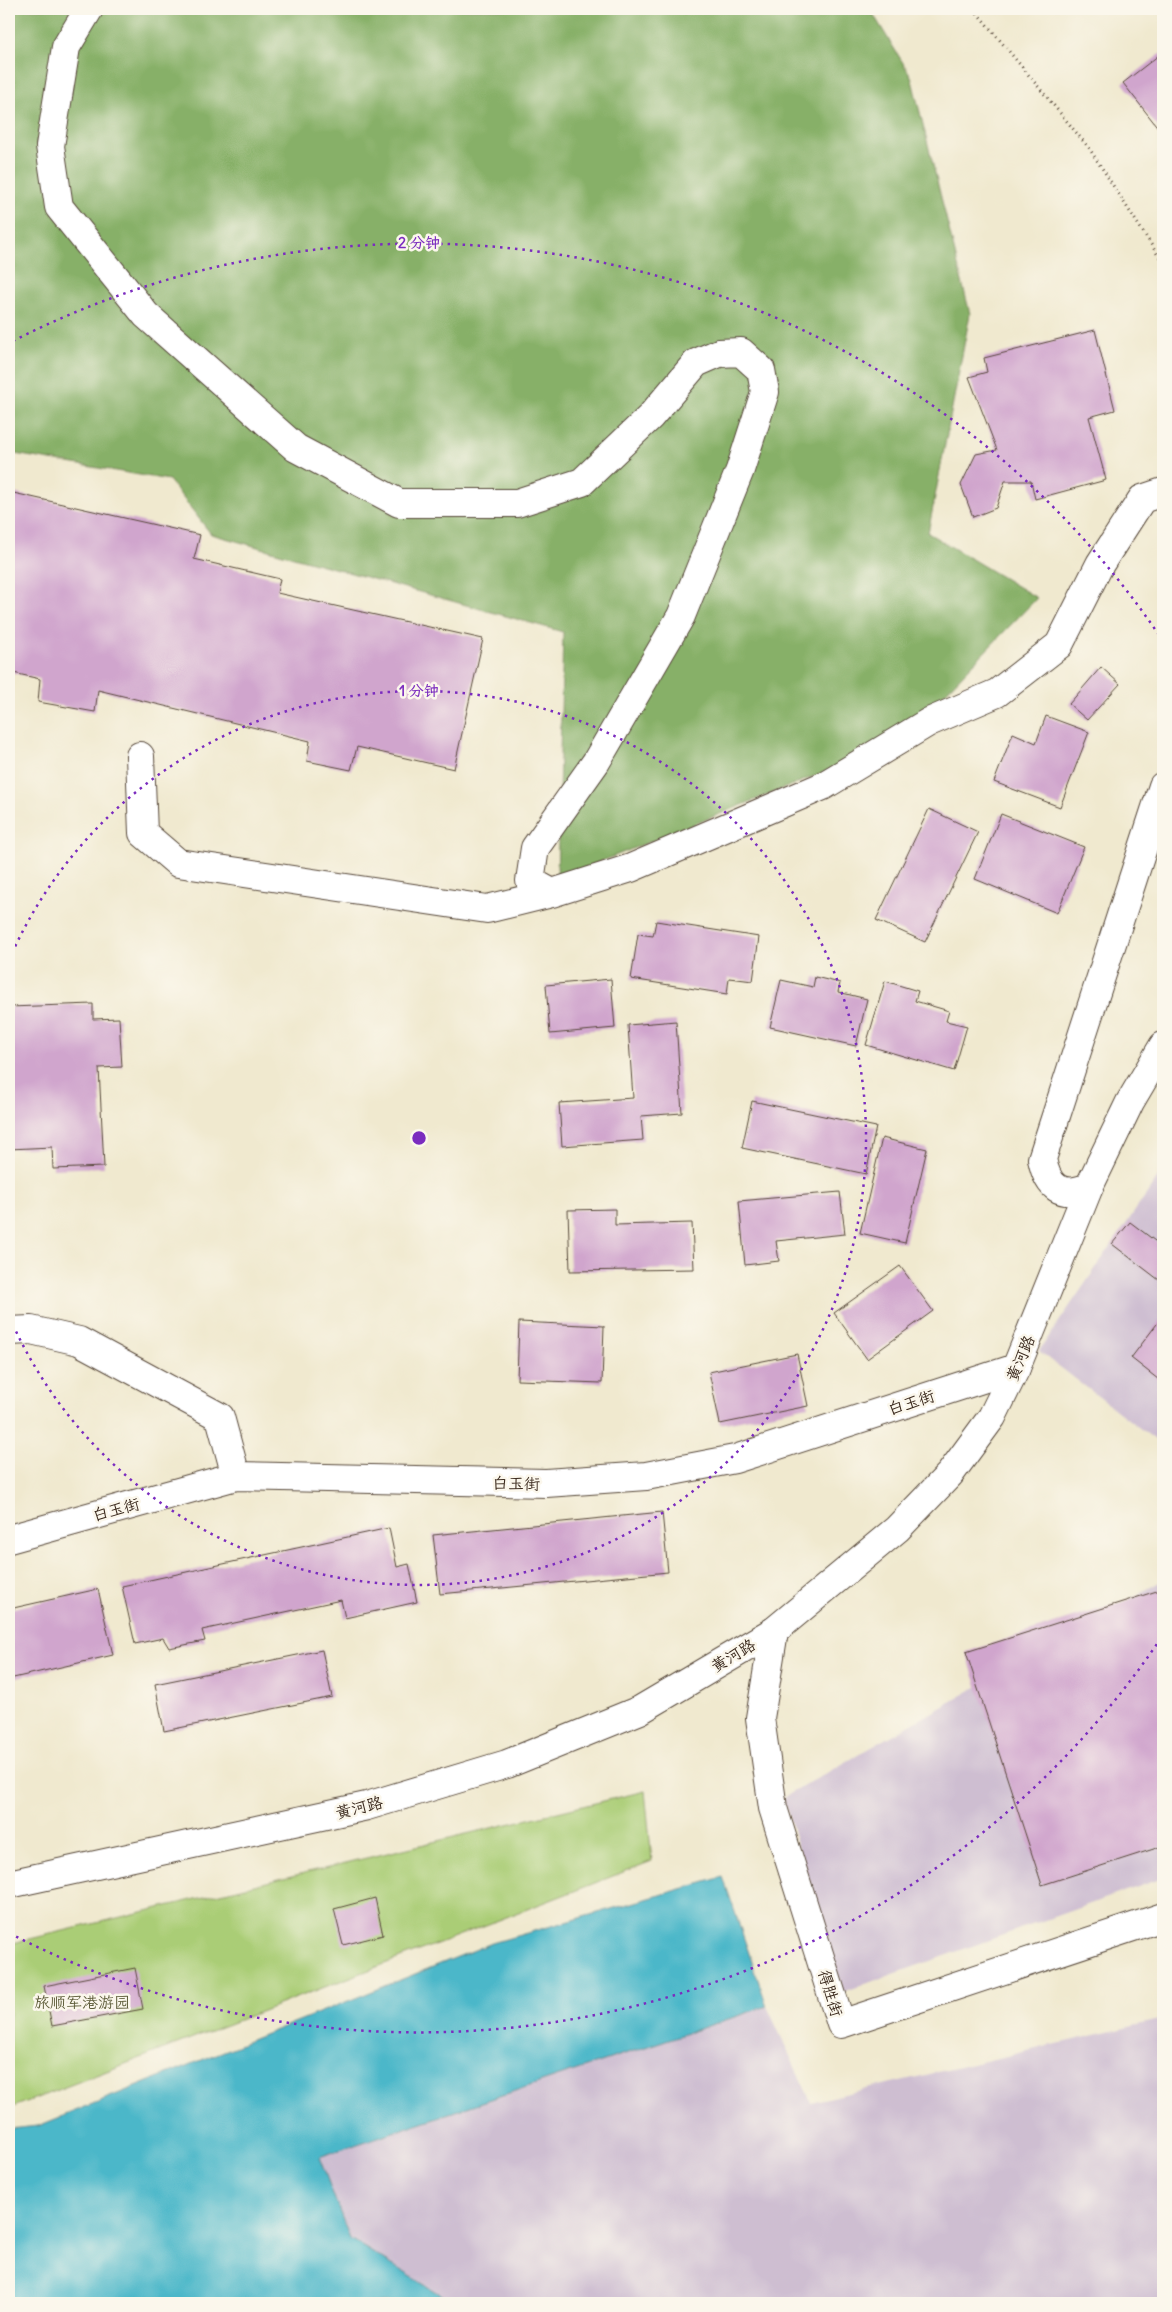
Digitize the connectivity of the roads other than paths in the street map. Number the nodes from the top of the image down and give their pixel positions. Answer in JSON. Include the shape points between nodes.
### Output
{"nodes":[{"id":1,"x":89,"y":9,"type":"edge"},
{"id":2,"x":1163,"y":492,"type":"edge"},
{"id":3,"x":140,"y":756,"type":"dead end"},
{"id":4,"x":1163,"y":786,"type":"edge"},
{"id":5,"x":552,"y":893,"type":"junction"},
{"id":6,"x":1163,"y":1046,"type":"edge"},
{"id":7,"x":1089,"y":1187,"type":"junction"},
{"id":8,"x":9,"y":1330,"type":"edge"},
{"id":9,"x":1016,"y":1368,"type":"junction"},
{"id":10,"x":236,"y":1476,"type":"junction"},
{"id":11,"x":9,"y":1539,"type":"edge"},
{"id":12,"x":774,"y":1631,"type":"junction"},
{"id":13,"x":9,"y":1884,"type":"edge"},
{"id":14,"x":1163,"y":1917,"type":"edge"}],
"edges":[{"from":1,"to":5,"type":"street","via":[[66,47],[50,146],[59,207],[146,315],[296,448],[399,503],[517,503],[582,482],[650,417],[696,363],[719,353],[741,352],[762,370],[765,392],[743,461],[681,616],[596,762],[534,848],[530,881]]},
{"from":2,"to":5,"type":"street","via":[[1142,499],[1100,564],[1059,645],[997,693],[929,722],[823,786],[631,868]]},
{"from":3,"to":5,"type":"street","via":[[143,833],[178,863],[488,909]]},
{"from":4,"to":7,"type":"street","via":[[1042,1159],[1046,1177],[1058,1189],[1077,1191]]},
{"from":6,"to":7,"type":"street","name":"黄河路","via":[[1130,1102]]},
{"from":7,"to":9,"type":"street","name":"黄河路"},
{"from":8,"to":10,"type":"street","via":[[30,1330],[79,1341],[220,1417]]},
{"from":9,"to":10,"type":"street","name":"白玉街","via":[[735,1459],[646,1476],[546,1484]]},
{"from":9,"to":12,"type":"street","name":"黄河路","via":[[992,1417],[950,1474],[897,1529]]},
{"from":10,"to":11,"type":"street","name":"白玉街"},
{"from":12,"to":13,"type":"street","name":"黄河路","via":[[640,1710],[507,1764],[367,1806]]},
{"from":12,"to":14,"type":"street","name":"得胜街","via":[[760,1718],[773,1808],[841,2024]]}]}
